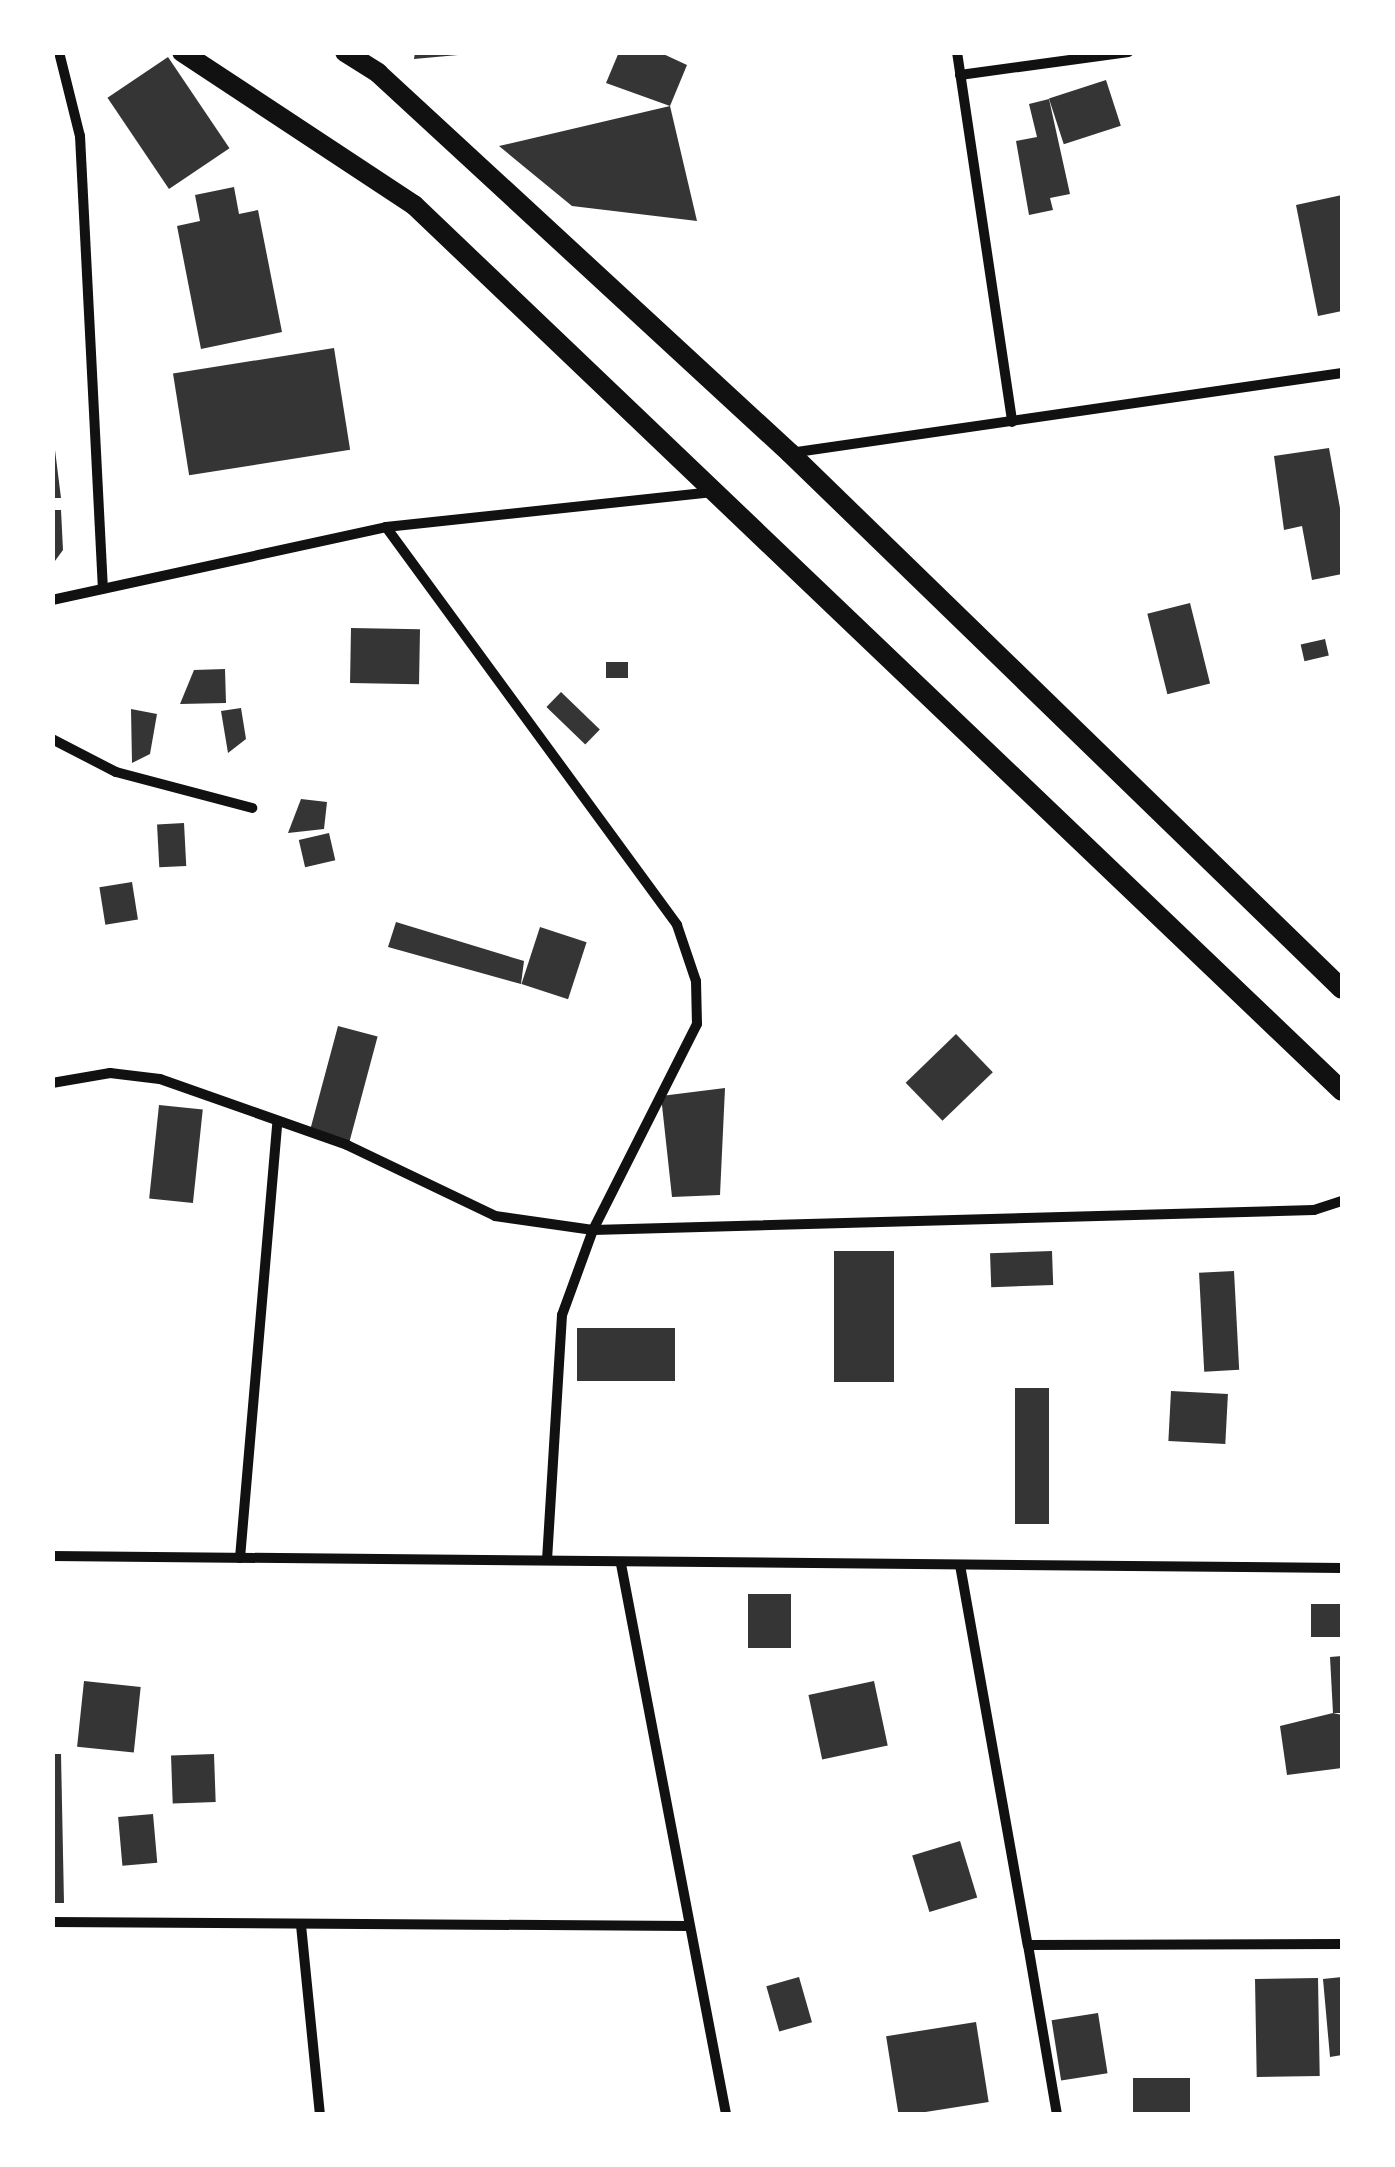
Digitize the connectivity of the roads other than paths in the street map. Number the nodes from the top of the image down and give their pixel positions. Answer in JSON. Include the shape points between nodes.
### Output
{"nodes":[{"id":1,"x":60,"y":52,"type":"edge"},
{"id":2,"x":182,"y":52,"type":"edge"},
{"id":3,"x":346,"y":52,"type":"edge"},
{"id":4,"x":957,"y":52,"type":"edge"},
{"id":5,"x":1128,"y":52,"type":"edge"},
{"id":6,"x":960,"y":75,"type":"junction"},
{"id":7,"x":1342,"y":373,"type":"edge"},
{"id":8,"x":1012,"y":422,"type":"junction"},
{"id":9,"x":790,"y":453,"type":"junction"},
{"id":10,"x":714,"y":492,"type":"junction"},
{"id":11,"x":386,"y":527,"type":"junction"},
{"id":12,"x":103,"y":588,"type":"junction"},
{"id":13,"x":52,"y":600,"type":"edge"},
{"id":14,"x":52,"y":739,"type":"edge"},
{"id":15,"x":252,"y":808,"type":"dead end"},
{"id":16,"x":1342,"y":989,"type":"edge"},
{"id":17,"x":52,"y":1083,"type":"edge"},
{"id":18,"x":1342,"y":1091,"type":"edge"},
{"id":19,"x":276,"y":1122,"type":"junction"},
{"id":20,"x":1342,"y":1201,"type":"edge"},
{"id":21,"x":594,"y":1230,"type":"junction"},
{"id":22,"x":52,"y":1556,"type":"edge"},
{"id":23,"x":240,"y":1558,"type":"junction"},
{"id":24,"x":547,"y":1558,"type":"junction"},
{"id":25,"x":621,"y":1564,"type":"junction"},
{"id":26,"x":960,"y":1565,"type":"junction"},
{"id":27,"x":1342,"y":1568,"type":"edge"},
{"id":28,"x":52,"y":1922,"type":"edge"},
{"id":29,"x":301,"y":1924,"type":"junction"},
{"id":30,"x":689,"y":1926,"type":"junction"},
{"id":31,"x":1342,"y":1944,"type":"edge"},
{"id":32,"x":1028,"y":1945,"type":"junction"},
{"id":33,"x":320,"y":2114,"type":"edge"},
{"id":34,"x":726,"y":2114,"type":"edge"},
{"id":35,"x":1057,"y":2114,"type":"edge"}],
"edges":[{"from":1,"to":12,"type":"street","via":[[80,136]]},
{"from":2,"to":10,"type":"main road","via":[[414,205]]},
{"from":3,"to":9,"type":"main road","via":[[378,73]]},
{"from":4,"to":6,"type":"street"},
{"from":5,"to":6,"type":"street"},
{"from":6,"to":8,"type":"street"},
{"from":7,"to":8,"type":"street"},
{"from":8,"to":9,"type":"street"},
{"from":9,"to":16,"type":"main road"},
{"from":10,"to":11,"type":"street"},
{"from":10,"to":18,"type":"main road"},
{"from":11,"to":12,"type":"street"},
{"from":11,"to":21,"type":"street","via":[[677,925],[696,981],[696,1024]]},
{"from":12,"to":13,"type":"street"},
{"from":14,"to":15,"type":"street","via":[[116,772]]},
{"from":17,"to":19,"type":"street","via":[[110,1073],[160,1079]]},
{"from":19,"to":21,"type":"street","via":[[347,1145],[495,1216]]},
{"from":19,"to":23,"type":"street","via":[[267,1297]]},
{"from":20,"to":21,"type":"street","via":[[1314,1210]]},
{"from":21,"to":24,"type":"street","via":[[562,1315]]},
{"from":22,"to":23,"type":"street"},
{"from":23,"to":24,"type":"street"},
{"from":24,"to":25,"type":"street"},
{"from":25,"to":26,"type":"street"},
{"from":25,"to":30,"type":"street"},
{"from":26,"to":27,"type":"street"},
{"from":26,"to":32,"type":"street"},
{"from":28,"to":29,"type":"street"},
{"from":29,"to":30,"type":"street"},
{"from":29,"to":33,"type":"street"},
{"from":30,"to":34,"type":"street"},
{"from":31,"to":32,"type":"street"},
{"from":32,"to":35,"type":"street"}]}
